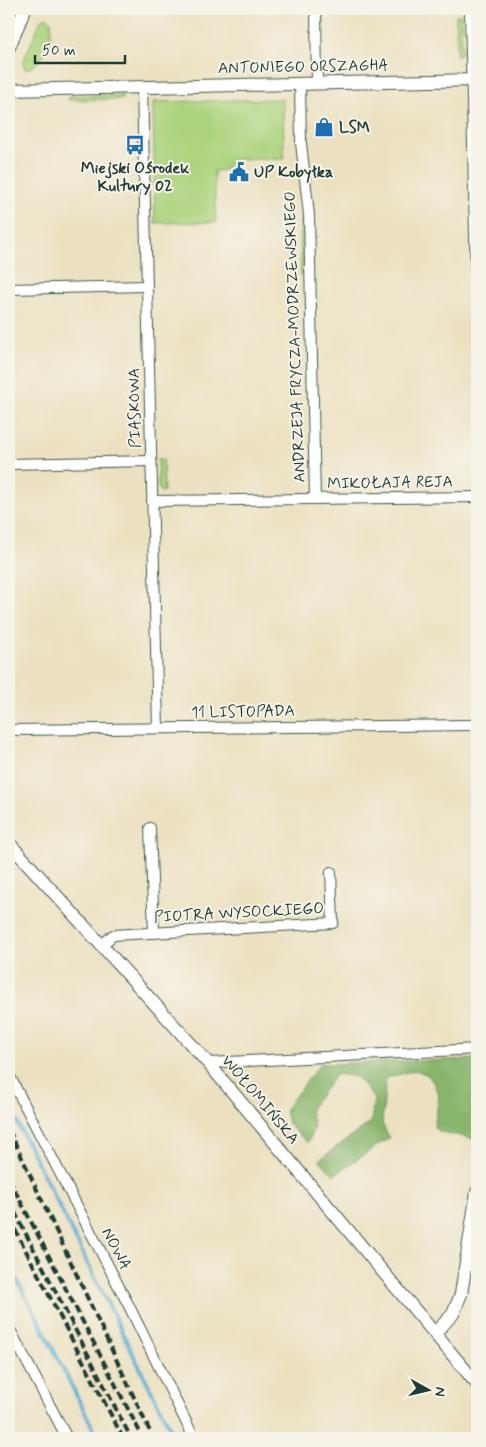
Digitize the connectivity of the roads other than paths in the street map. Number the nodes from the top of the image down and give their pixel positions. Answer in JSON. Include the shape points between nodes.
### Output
{"nodes":[{"id":1,"x":25,"y":9,"type":"edge"},
{"id":2,"x":316,"y":9,"type":"edge"},
{"id":3,"x":471,"y":9,"type":"edge"},
{"id":4,"x":9,"y":47,"type":"edge"},
{"id":5,"x":475,"y":80,"type":"edge"},
{"id":6,"x":300,"y":84,"type":"junction"},
{"id":7,"x":317,"y":84,"type":"junction"},
{"id":8,"x":142,"y":87,"type":"junction"},
{"id":9,"x":9,"y":90,"type":"edge"},
{"id":10,"x":477,"y":280,"type":"edge"},
{"id":11,"x":147,"y":286,"type":"junction"},
{"id":12,"x":9,"y":289,"type":"edge"},
{"id":13,"x":151,"y":461,"type":"junction"},
{"id":14,"x":9,"y":464,"type":"edge"},
{"id":15,"x":477,"y":497,"type":"edge"},
{"id":16,"x":315,"y":499,"type":"junction"},
{"id":17,"x":152,"y":501,"type":"junction"},
{"id":18,"x":477,"y":725,"type":"edge"},
{"id":19,"x":158,"y":728,"type":"junction"},
{"id":20,"x":9,"y":730,"type":"edge"},
{"id":21,"x":150,"y":828,"type":"dead end"},
{"id":22,"x":9,"y":844,"type":"edge"},
{"id":23,"x":331,"y":872,"type":"dead end"},
{"id":24,"x":154,"y":933,"type":"junction"},
{"id":25,"x":101,"y":946,"type":"junction"},
{"id":26,"x":477,"y":1049,"type":"edge"},
{"id":27,"x":208,"y":1063,"type":"junction"},
{"id":28,"x":9,"y":1075,"type":"edge"},
{"id":29,"x":477,"y":1192,"type":"edge"},
{"id":30,"x":9,"y":1328,"type":"edge"},
{"id":31,"x":435,"y":1333,"type":"junction"},
{"id":32,"x":477,"y":1384,"type":"edge"},
{"id":33,"x":67,"y":1438,"type":"edge"},
{"id":34,"x":194,"y":1438,"type":"edge"}],
"edges":[{"from":1,"to":4,"type":"street"},
{"from":2,"to":7,"type":"street"},
{"from":3,"to":5,"type":"street"},
{"from":5,"to":7,"type":"street","name":"ANTONIEGO ORSZAGHA"},
{"from":5,"to":10,"type":"street"},
{"from":6,"to":7,"type":"street","name":"ANTONIEGO ORSZAGHA"},
{"from":6,"to":8,"type":"street","name":"ANTONIEGO ORSZAGHA"},
{"from":6,"to":16,"type":"street","name":"ANDRZEJA FRYCZA-MODRZEWSKIEGO","via":[[301,143],[308,216]]},
{"from":8,"to":9,"type":"street","name":"ANTONIEGO ORSZAGHA"},
{"from":8,"to":11,"type":"street","name":"PIASKOWA"},
{"from":11,"to":12,"type":"street"},
{"from":11,"to":13,"type":"street","name":"PIASKOWA"},
{"from":13,"to":14,"type":"street"},
{"from":13,"to":17,"type":"street","name":"PIASKOWA"},
{"from":15,"to":16,"type":"street","name":"MIKOŁAJA REJA"},
{"from":16,"to":17,"type":"street","name":"MIKOŁAJA REJA"},
{"from":17,"to":19,"type":"street","name":"PIASKOWA"},
{"from":18,"to":19,"type":"street","name":"11 LISTOPADA"},
{"from":19,"to":20,"type":"street","name":"11 LISTOPADA"},
{"from":21,"to":24,"type":"street"},
{"from":22,"to":25,"type":"street","name":"WOŁOMIŃSKA"},
{"from":23,"to":24,"type":"street","name":"PIOTRA WYSOCKIEGO","via":[[332,923]]},
{"from":24,"to":25,"type":"street","name":"PIOTRA WYSOCKIEGO","via":[[113,934]]},
{"from":25,"to":27,"type":"street","name":"WOŁOMIŃSKA"},
{"from":26,"to":27,"type":"street"},
{"from":27,"to":31,"type":"street","name":"WOŁOMIŃSKA"},
{"from":28,"to":34,"type":"street","name":"NOWA"},
{"from":29,"to":31,"type":"street","via":[[460,1294],[453,1314]]},
{"from":30,"to":33,"type":"street"},
{"from":31,"to":32,"type":"street","name":"WOŁOMIŃSKA"}]}
